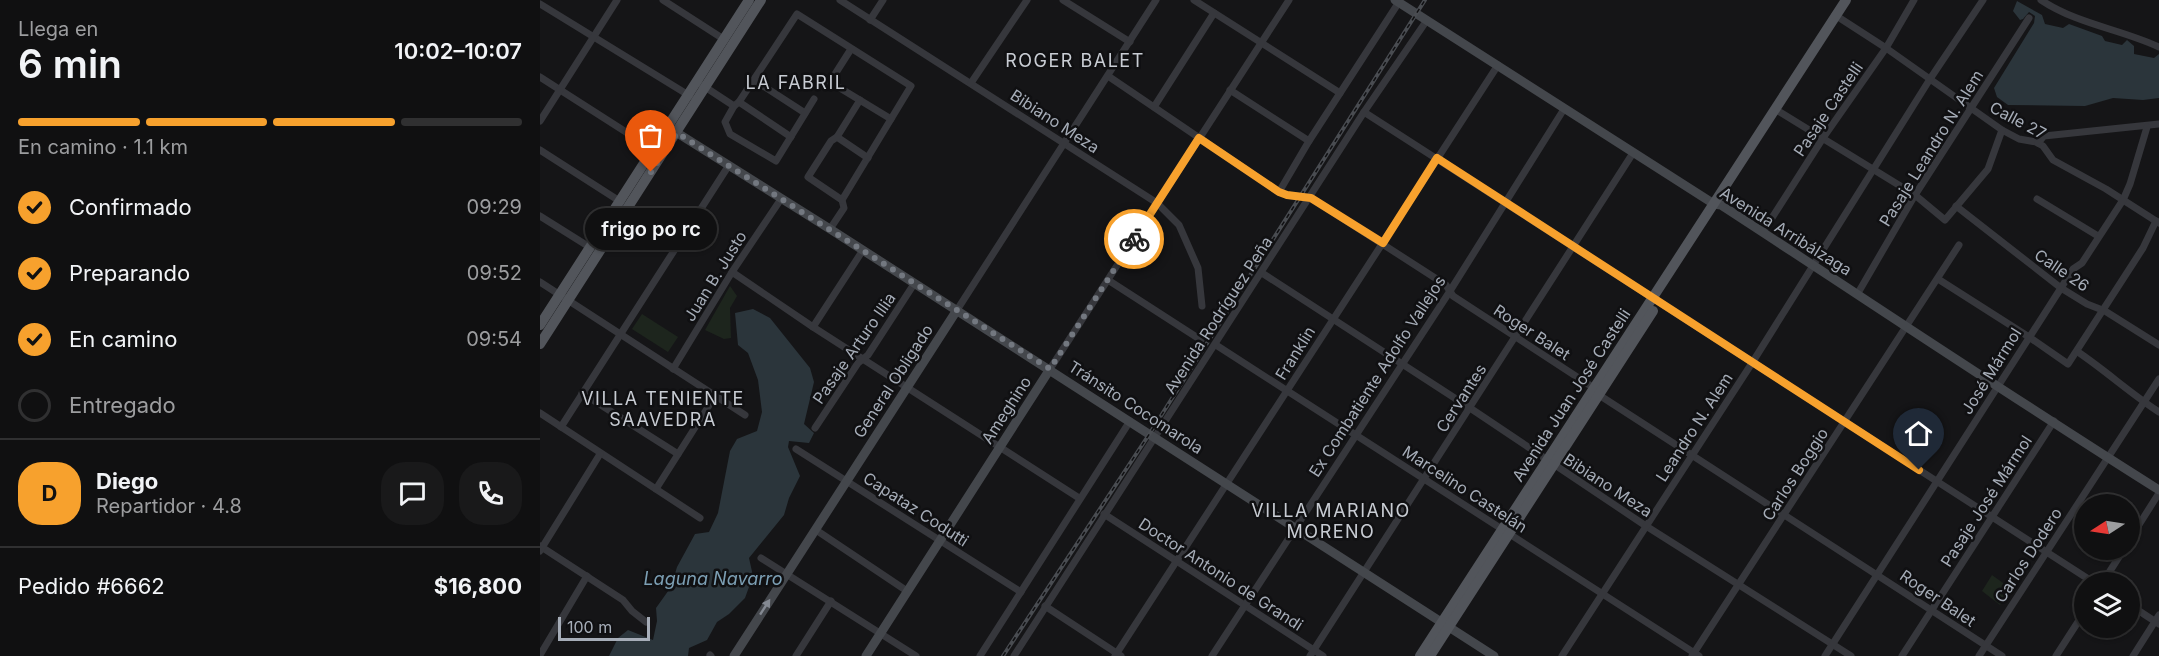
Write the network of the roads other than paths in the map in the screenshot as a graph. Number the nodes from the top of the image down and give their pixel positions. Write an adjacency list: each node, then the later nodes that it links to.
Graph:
1 (617, 0): 24 (street)
2 (663, 0): 25 (street)
3 (749, 0): 25 (main road)
4 (761, 0): 25 (main road)
5 (840, 0): 22 (street, Bibiano Meza)
6 (883, 0): 22 (street)
7 (1027, 0): 36 (street)
8 (1063, 0): 26 (street)
9 (1156, 0): 26 (street, General Obligado)
10 (1194, 0): 19 (street)
11 (1289, 0): 27 (street, Ameghino)
12 (1846, 0): 20 (main road, Avenida Juan José Castelli)
13 (1852, 0): 20 (main road, Avenida Juan José Castelli)
14 (1914, 0): 29 (street, Pasaje Castelli)
15 (1983, 0): 34 (street, Leandro N. Alem)
16 (2041, 0): 28 (street)
17 (1397, 1): 23 (street, Avenida Arribálzaga); 40 (street)
18 (540, 4): 24 (street)
19 (1214, 13): 27 (street); 45 (street)
20 (1838, 17): 29 (street, Calle 27); 48 (main road, Avenida Juan José Castelli)
21 (2029, 18): 46 (street, Pasaje Leandro N. Alem)
22 (870, 20): 36 (street, Bibiano Meza)
23 (1426, 20): 31 (street, Avenida Arribálzaga); 49 (street, Avenida Rodríguez Peña)
24 (594, 37): 38 (street); 41 (street)
25 (728, 42): 37 (main road)
26 (1130, 42): 32 (street, General Obligado)
27 (1261, 43): 39 (street, Ameghino); 40 (street)
28 (2159, 47)
29 (1886, 48): 34 (street, Calle 27); 60 (street, Pasaje Castelli)
30 (850, 49): 35 (street); 43 (street); 51 (street)
31 (1498, 65): 47 (street, Avenida Arribálzaga); 67 (street, Franklin)
32 (1108, 76): 45 (street, Roger Balet); 62 (street, General Obligado)
33 (540, 77): 38 (street)
34 (1930, 79): 46 (street, Calle 27); 70 (street, Leandro N. Alem)
35 (754, 80): 44 (street); 50 (street)
36 (971, 83): 62 (street, Bibiano Meza)
37 (702, 84): 41 (main road); 44 (street)
38 (561, 90): 52 (street); 65 (street)
39 (1230, 90): 59 (street, Ameghino); 61 (street)
40 (1340, 93): 61 (street)
41 (693, 98): 55 (main road)
42 (814, 99): 50 (street)
43 (860, 100): 51 (street); 58 (street)
44 (736, 104): 57 (street); 57 (street)
45 (1154, 107): 59 (street, Roger Balet)
46 (1970, 108): 56 (street, Calle 27); 72 (street, Pasaje Leandro N. Alem)
47 (1564, 109): 66 (street, Avenida Arribálzaga); 78 (street, Ex Combatiente Adolfo Vallejos)
48 (1778, 111): 60 (street); 81 (main road, Avenida Juan José Castelli)
49 (1364, 112): 67 (street); 74 (street, Avenida Rodríguez Peña)
50 (805, 113): 57 (street)
51 (891, 119): 68 (street)
52 (540, 121)
53 (2159, 124): 54 (street)
54 (2147, 127): 63 (street); 77 (street, José Mármol)
55 (673, 130): 65 (main road); 69 (street, Tránsito Cocomarola)
56 (2002, 130): 63 (street, Calle 27); 82 (street)
57 (791, 137)
58 (837, 137): 68 (street); 75 (street)
59 (1199, 138): 71 (street, Roger Balet); 79 (street, Ameghino)
60 (1823, 138): 70 (street); 86 (street, Pasaje Castelli)
61 (1309, 141): 71 (street)
62 (1065, 143): 79 (street, Bibiano Meza); 106 (street, General Obligado)
63 (2038, 143): 77 (street, Calle 27)
64 (540, 150): 80 (street)
65 (658, 153): 80 (main road)
66 (1634, 153): 81 (street, Avenida Arribálzaga); 90 (street, Cervantes)
67 (1437, 158): 78 (street); 88 (street, Franklin)
68 (868, 159): 75 (street)
69 (729, 165): 73 (street, Tránsito Cocomarola); 112 (street)
70 (1875, 169): 72 (street); 93 (street, Leandro N. Alem)
71 (1279, 192): 74 (street, Roger Balet)
72 (1915, 195): 82 (street); 102 (street, Pasaje Leandro N. Alem)
73 (781, 198): 85 (street, Tránsito Cocomarola); 94 (street, Juan B. Justo)
74 (1311, 198): 88 (street, Roger Balet); 95 (street, Avenida Rodríguez Peña)
75 (842, 200): 85 (street)
76 (2037, 200): 87 (street)
77 (2122, 200): 84 (street, Calle 27); 87 (street, José Mármol)
78 (1505, 201): 90 (street); 101 (street, Ex Combatiente Adolfo Vallejos)
79 (1157, 203): 97 (street, Ameghino); 105 (street, Bibiano Meza)
80 (624, 204): 91 (main road)
81 (1717, 204): 86 (street, Avenida Arribálzaga); 104 (main road, Avenida Juan José Castelli)
82 (1956, 206): 100 (street, Calle 26)
83 (540, 216): 91 (street)
84 (2158, 222): 107 (street)
85 (830, 229): 92 (street, Tránsito Cocomarola)
86 (1763, 232): 93 (street, Avenida Arribálzaga)
87 (2098, 236): 100 (street, José Mármol)
88 (1383, 243): 101 (street, Roger Balet); 108 (street, Franklin)
89 (1959, 245): 96 (street, Carlos Boggio)
90 (1574, 246): 104 (street); 114 (street, Cervantes)
91 (595, 250): 103 (main road)
92 (862, 250): 99 (street, Tránsito Cocomarola); 110 (street)
93 (1815, 265): 102 (street, Avenida Arribálzaga); 122 (street, Leandro N. Alem)
94 (732, 272): 110 (street); 123 (street, Juan B. Justo)
95 (1263, 273): 108 (street, Bibiano Meza); 117 (street, Avenida Rodríguez Peña)
96 (1938, 279): 111 (street, Carlos Boggio); 113 (street)
97 (1108, 280): 115 (street); 124 (street, Ameghino)
98 (540, 282): 103 (street)
99 (914, 284): 106 (street, Tránsito Cocomarola); 120 (street, Pasaje Arturo Illia)
100 (2061, 288): 107 (street, Calle 26); 113 (street, José Mármol)
101 (1450, 291): 114 (street, Roger Balet); 121 (street, Ex Combatiente Adolfo Vallejos)
102 (1858, 293): 111 (street, Avenida Arribálzaga)
103 (564, 297): 109 (main road); 112 (street); 116 (main road)
104 (1656, 300): 122 (street); 129 (main road, Avenida Juan José Castelli)
105 (1202, 306)
106 (957, 310): 124 (street, Tránsito Cocomarola); 127 (street, General Obligado)
107 (2104, 311): 118 (street, Calle 26); 119 (street)
108 (1332, 319): 121 (street, Bibiano Meza); 128 (street, Franklin)
109 (540, 325)
110 (813, 327): 120 (street)
111 (1906, 327): 126 (street, Avenida Arribálzaga); 138 (street, Carlos Boggio)
112 (621, 334): 123 (street); 130 (street)
113 (2029, 337): 119 (street); 126 (street, José Mármol)
114 (1516, 338): 129 (street, Roger Balet); 133 (street, Cervantes)
115 (1201, 340)
116 (540, 344)
117 (1216, 345): 128 (street, Marcelino Castelán); 143 (street, Avenida Rodríguez Peña)
118 (2159, 345)
119 (2078, 352): 132 (street)
120 (862, 359): 127 (street); 141 (street, Pasaje Arturo Illia)
121 (1401, 363): 133 (street, Bibiano Meza); 142 (street, Ex Combatiente Adolfo Vallejos)
122 (1752, 363): 138 (street); 148 (street, Leandro N. Alem)
123 (673, 369): 131 (street)
124 (1050, 369): 137 (street, Tránsito Cocomarola); 144 (street, Ameghino)
125 (2159, 378): 132 (street, Carlos Dodero)
126 (1998, 385): 139 (street, Avenida Arribálzaga); 153 (street, José Mármol)
127 (907, 387): 144 (street); 152 (street, General Obligado)
128 (1288, 390): 142 (street, Marcelino Castelán); 154 (street, Franklin)
129 (1596, 392): 148 (street, Roger Balet); 150 (main road, Avenida Juan José Castelli)
130 (582, 393): 140 (street); 147 (street)
131 (715, 396): 136 (street); 147 (street)
132 (2143, 402): 134 (street); 149 (street, Carlos Dodero)
133 (1470, 408): 150 (street, Bibiano Meza); 151 (street, Cervantes)
134 (2159, 412)
135 (540, 414): 140 (street)
136 (746, 415)
137 (1130, 421): 143 (street, Tránsito Cocomarola); 157 (street)
138 (1845, 422): 153 (street); 159 (street, Carlos Boggio)
139 (2054, 422): 149 (street, Avenida Arribálzaga); 160 (street, Pasaje José Mármol)
140 (561, 428): 146 (street)
141 (815, 428)
142 (1355, 434): 151 (street, Marcelino Castelán); 164 (street, Ex Combatiente Adolfo Vallejos)
143 (1155, 436): 154 (street, Tránsito Cocomarola); 158 (street, Avenida Rodríguez Peña)
144 (1000, 447): 157 (street); 167 (street, Ameghino)
145 (796, 449): 152 (street, Capataz Codutti)
146 (600, 454): 155 (street); 168 (street)
147 (678, 454): 155 (street)
148 (1691, 455): 159 (street, Roger Balet); 163 (street, Leandro N. Alem)
149 (2108, 457): 156 (street, Avenida Arribálzaga); 169 (street, Carlos Dodero)
150 (1550, 462): 163 (street, Bibiano Meza); 166 (main road, Avenida Juan José Castelli)
151 (1424, 479): 166 (street, Marcelino Castelán); 172 (street, Cervantes)
152 (847, 480): 165 (street, General Obligado); 167 (street, Capataz Codutti)
153 (1938, 482): 160 (street); 175 (street, José Mármol)
154 (1226, 483): 164 (street, Tránsito Cocomarola); 171 (street, Franklin)
155 (656, 489): 161 (street)
156 (2159, 491): 162 (street)
157 (1079, 498): 179 (street)
158 (1104, 514): 171 (street, Doctor Antonio de Grandi); 182 (street, Avenida Rodríguez Peña)
159 (1784, 515): 175 (street, Roger Balet); 177 (street, Carlos Boggio)
160 (1993, 517): 169 (street); 184 (street, Pasaje José Mármol)
161 (700, 518)
162 (2140, 522)
163 (1646, 526): 177 (street, Bibiano Meza); 180 (street, Leandro N. Alem)
164 (1294, 527): 172 (street, Tránsito Cocomarola); 183 (street, Ex Combatiente Adolfo Vallejos)
165 (816, 530): 174 (street, General Obligado); 178 (street)
166 (1505, 532): 180 (street, Marcelino Castelán); 188 (main road, Avenida Juan José Castelli)
167 (940, 540): 178 (street, Ameghino); 179 (street, Capataz Codutti)
168 (541, 548): 176 (street)
169 (2045, 552): 173 (street); 192 (street, Carlos Dodero)
170 (761, 558): 174 (street)
171 (1177, 561): 183 (street, Doctor Antonio de Grandi); 195 (street, Franklin)
172 (1363, 572): 188 (street, Tránsito Cocomarola); 193 (street, Cervantes)
173 (2077, 572)
174 (787, 573): 181 (street); 197 (street, General Obligado, one-way to 174)
175 (1878, 574): 184 (street, Roger Balet); 191 (street, José Mármol)
176 (587, 576): 187 (street); 194 (street)
177 (1740, 584): 191 (street, Bibiano Meza); 196 (street, Carlos Boggio)
178 (907, 591): 190 (street, Ameghino)
179 (1021, 592): 201 (street)
180 (1601, 594): 196 (street, Marcelino Castelán); 208 (street, Leandro N. Alem)
181 (831, 601): 190 (street); 198 (street)
182 (1045, 606): 195 (street); 202 (street, Avenida Rodríguez Peña)
183 (1245, 606): 193 (street, Doctor Antonio de Grandi); 203 (street, Ex Combatiente Adolfo Vallejos)
184 (1932, 610): 192 (street, Roger Balet); 211 (street, Pasaje José Mármol)
185 (2140, 610): 186 (street)
186 (2158, 620): 215 (street)
187 (646, 622)
188 (1446, 624): 205 (main road, Avenida Juan José Castelli); 206 (main road, Avenida Juan José Castelli); 207 (street, Tránsito Cocomarola)
189 (2074, 628): 214 (street)
190 (881, 633): 199 (street, Ameghino); 200 (street)
191 (1832, 644): 209 (street, José Mármol); 210 (street, Bibiano Meza)
192 (1985, 646): 212 (street, Carlos Dodero); 213 (street, Roger Balet)
193 (1312, 653): 204 (street, Doctor Antonio de Grandi)
194 (540, 655)
195 (1118, 655)
196 (1695, 655)
197 (734, 656)
198 (796, 656)
199 (866, 656)
200 (916, 656)
201 (980, 656)
202 (1014, 656)
203 (1212, 656)
204 (1323, 656)
205 (1420, 656)
206 (1430, 656)
207 (1494, 656)
208 (1562, 656)
209 (1825, 656)
210 (1851, 656)
211 (1902, 656)
212 (1979, 656)
213 (2001, 656)
214 (2056, 656)
215 (2133, 656)

